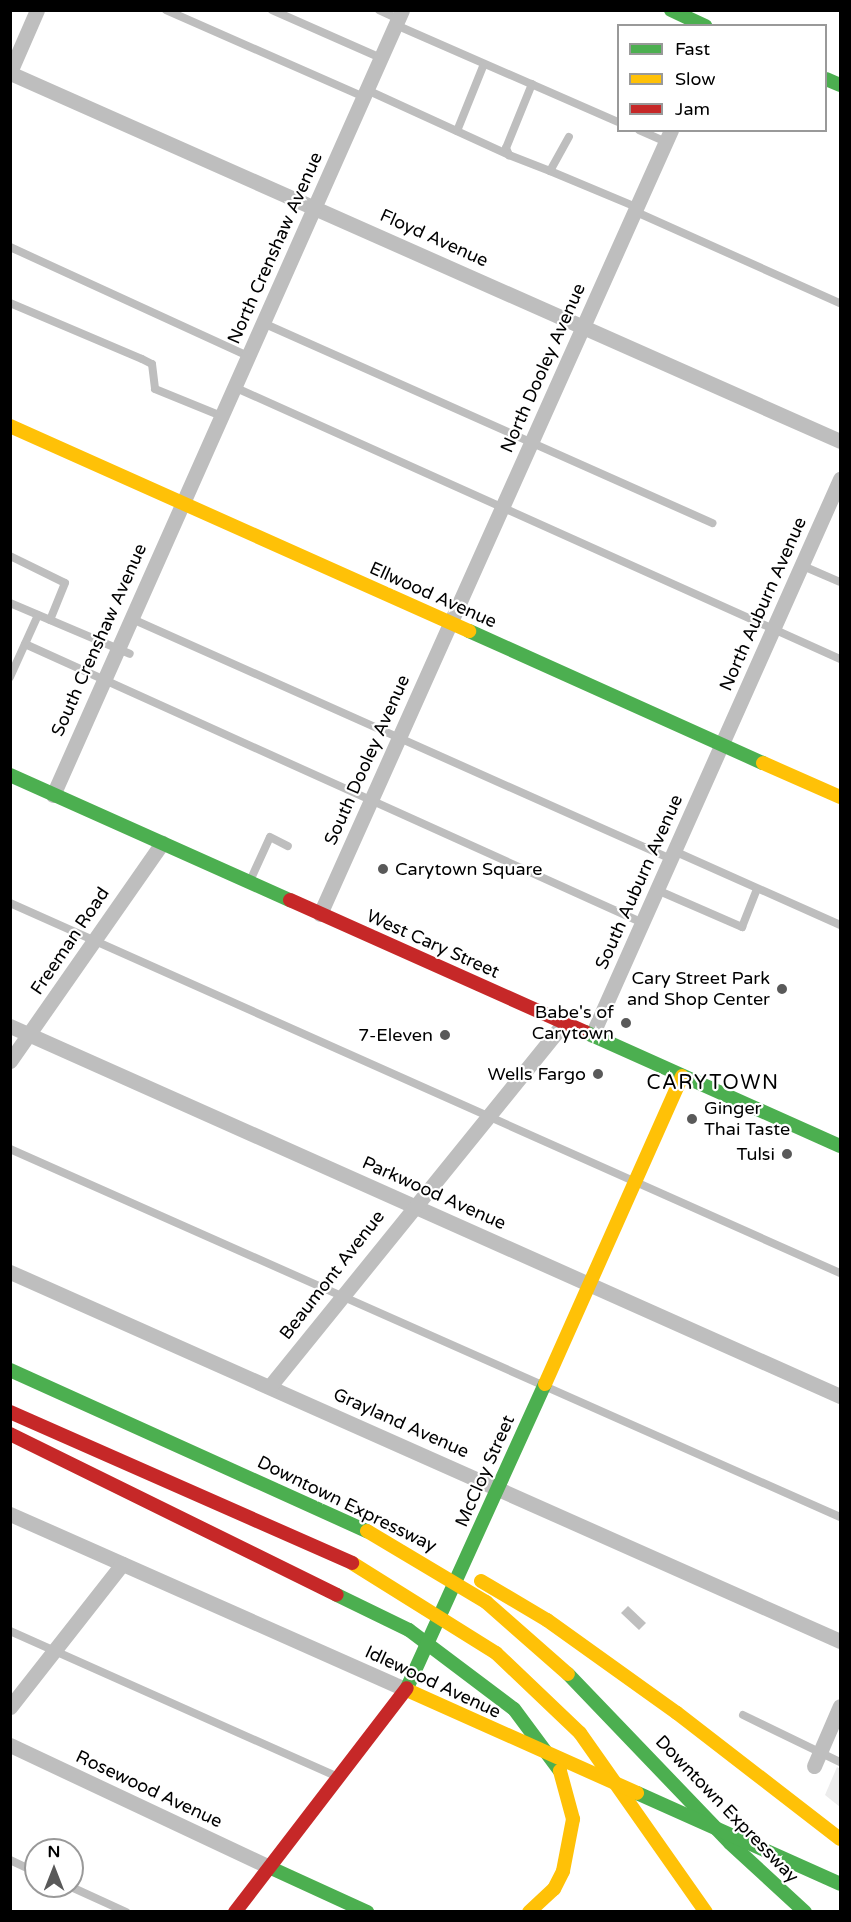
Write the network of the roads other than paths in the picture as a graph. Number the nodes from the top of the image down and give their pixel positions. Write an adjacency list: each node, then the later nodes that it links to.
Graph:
1 (37, 10): 10 (street)
2 (166, 10): 12 (lane)
3 (379, 10): 6 (lane)
4 (671, 10): 7 (main road)
5 (274, 11): 8 (lane)
6 (399, 18): 8 (street, North Crenshaw Avenue); 9 (lane)
7 (701, 24)
8 (381, 58): 12 (street, North Crenshaw Avenue)
9 (484, 64): 11 (lane); 14 (lane)
10 (10, 73): 20 (street, Floyd Avenue)
11 (532, 84): 13 (lane); 18 (lane)
12 (365, 93): 14 (lane); 20 (street, North Crenshaw Avenue)
13 (617, 122)
14 (457, 131): 18 (lane)
15 (649, 132): 16 (lane)
16 (668, 136): 21 (street, North Dooley Avenue)
17 (569, 137): 19 (lane)
18 (509, 155): 19 (lane)
19 (549, 171): 21 (lane)
20 (315, 207): 25 (street, North Crenshaw Avenue); 26 (street, Floyd Avenue)
21 (635, 209): 24 (lane); 26 (street, North Dooley Avenue)
22 (10, 247): 27 (lane)
23 (10, 303): 29 (lane)
24 (840, 303)
25 (263, 323): 27 (street, North Crenshaw Avenue); 32 (lane)
26 (583, 325): 31 (street, Floyd Avenue); 32 (street, North Dooley Avenue)
27 (248, 356): 28 (street, North Crenshaw Avenue)
28 (234, 387): 29 (street, North Crenshaw Avenue); 35 (lane)
29 (221, 416): 34 (street, North Crenshaw Avenue)
30 (10, 426): 34 (main road, Ellwood Avenue)
31 (840, 441)
32 (531, 442): 35 (street, North Dooley Avenue); 36 (lane)
33 (840, 479): 38 (street, North Auburn Avenue)
34 (182, 502): 42 (street, South Crenshaw Avenue); 44 (main road, Ellwood Avenue)
35 (503, 505): 44 (street, North Dooley Avenue); 45 (lane)
36 (713, 523)
37 (10, 556): 43 (lane)
38 (803, 566): 39 (lane); 45 (street, North Auburn Avenue)
39 (840, 582)
40 (10, 603): 41 (lane)
41 (38, 615): 43 (lane); 46 (lane)
42 (130, 618): 47 (street, South Crenshaw Avenue); 51 (lane)
43 (50, 620): 47 (lane)
44 (451, 622): 51 (street, South Dooley Avenue); 52 (main road, Ellwood Avenue)
45 (774, 628): 48 (lane); 52 (street, North Auburn Avenue)
46 (25, 644): 49 (lane); 50 (lane)
47 (123, 652): 50 (street, South Crenshaw Avenue)
48 (840, 659)
49 (10, 677)
50 (103, 680): 54 (street, South Crenshaw Avenue); 56 (lane)
51 (398, 738): 56 (street, South Dooley Avenue); 59 (lane)
52 (721, 744): 55 (main road, Ellwood Avenue); 59 (street, South Auburn Avenue)
53 (10, 776): 54 (main road, West Cary Street)
54 (53, 795): 57 (main road, West Cary Street)
55 (840, 797)
56 (370, 801): 64 (street, South Dooley Avenue); 65 (lane)
57 (162, 843): 60 (main road, West Cary Street); 67 (street, Freeman Road)
58 (288, 846): 60 (lane)
59 (672, 855): 61 (lane); 62 (street, South Auburn Avenue)
60 (250, 882): 64 (main road, West Cary Street)
61 (758, 889): 62 (lane); 66 (lane)
62 (657, 890): 65 (street, South Auburn Avenue)
63 (10, 903): 67 (lane)
64 (320, 914): 68 (main road, West Cary Street)
65 (643, 923): 71 (street, South Auburn Avenue)
66 (840, 925)
67 (94, 940): 70 (street, Freeman Road); 74 (lane)
68 (564, 1023): 71 (main road, West Cary Street); 74 (street, Beaumont Avenue)
69 (10, 1026): 70 (street, Parkwood Avenue)
70 (30, 1034): 72 (street, Freeman Road); 78 (street, Parkwood Avenue)
71 (592, 1035): 73 (main road, West Cary Street)
72 (10, 1061)
73 (682, 1076): 75 (main road, West Cary Street); 77 (main road, McCloy Street)
74 (490, 1116): 77 (lane); 78 (street, Beaumont Avenue)
75 (840, 1146)
76 (10, 1149): 82 (lane)
77 (636, 1182): 80 (lane); 81 (main road, McCloy Street)
78 (414, 1205): 81 (street, Parkwood Avenue); 82 (street, Beaumont Avenue)
79 (10, 1272): 85 (street, Grayland Avenue)
80 (840, 1274)
81 (589, 1284): 84 (main road, McCloy Street); 86 (street, Parkwood Avenue)
82 (342, 1295): 84 (lane); 85 (street, Beaumont Avenue)
83 (10, 1370): 90 (main road, Downtown Expressway)
84 (543, 1385): 89 (main road, McCloy Street); 92 (lane)
85 (270, 1386): 89 (street, Grayland Avenue)
86 (840, 1396)
87 (10, 1412): 115 (main road)
88 (10, 1434): 114 (main road)
89 (497, 1488): 95 (street, Grayland Avenue); 97 (main road, McCloy Street)
90 (320, 1506): 105 (main road); 116 (main road, Downtown Expressway)
91 (10, 1514): 93 (street, Idlewood Avenue)
92 (840, 1517)
93 (122, 1564): 96 (street); 97 (street, Idlewood Avenue)
94 (10, 1631): 96 (lane)
95 (840, 1641)
96 (55, 1651): 99 (street); 104 (lane)
97 (407, 1690): 104 (main road, McCloy Street); 109 (main road, Idlewood Avenue)
98 (840, 1706): 102 (street)
99 (10, 1707)
100 (743, 1715): 102 (lane)
101 (10, 1745): 108 (street, Rosewood Avenue)
102 (817, 1760): 103 (lane)
103 (840, 1762)
104 (340, 1778): 108 (main road, McCloy Street)
105 (840, 1839)
106 (10, 1860): 107 (lane)
107 (24, 1866)
108 (271, 1868): 112 (main road, McCloy Street); 113 (main road)
109 (840, 1884)
110 (84, 1893): 111 (lane)
111 (126, 1911)
112 (235, 1911)
113 (367, 1911)
114 (529, 1911)
115 (706, 1911)
116 (805, 1911)

